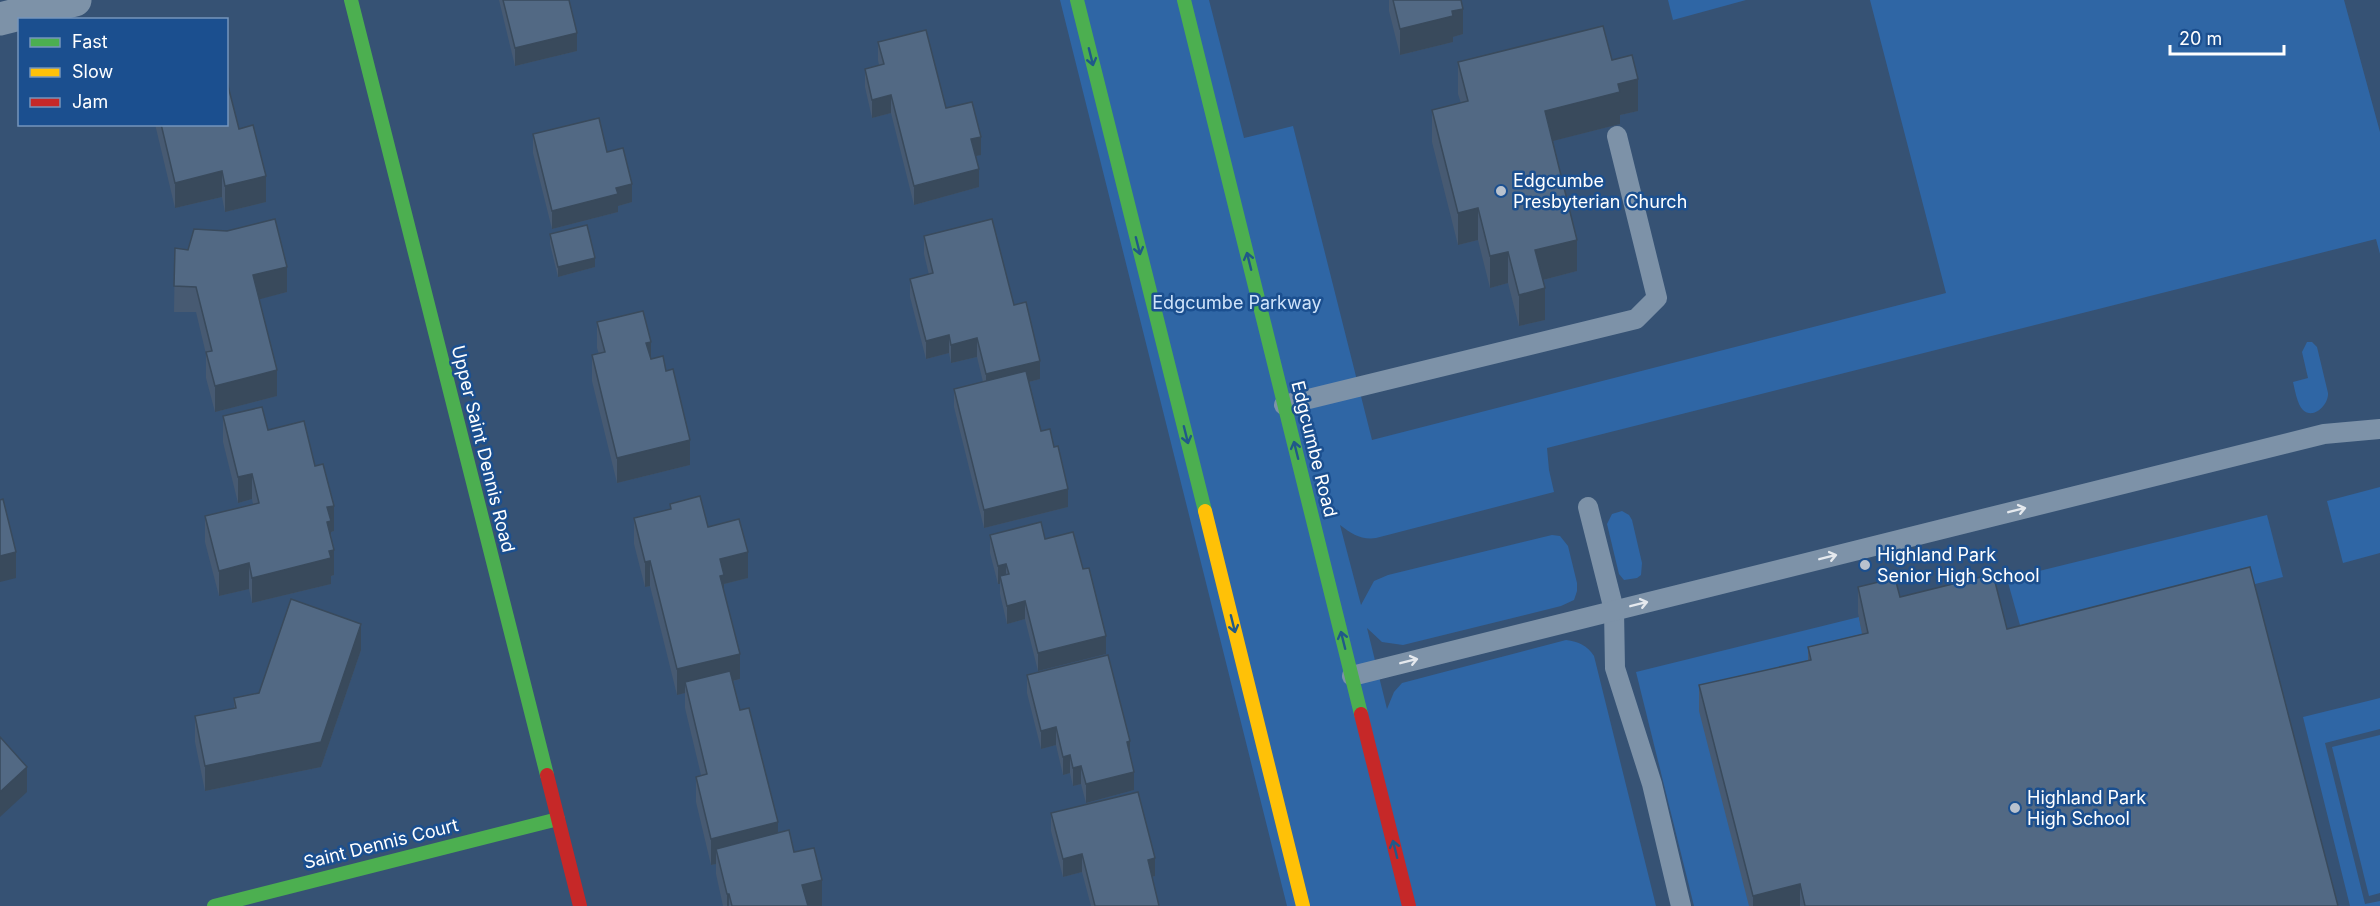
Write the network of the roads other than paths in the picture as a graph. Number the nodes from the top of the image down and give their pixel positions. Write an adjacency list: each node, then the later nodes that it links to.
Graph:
1 (75, 0): 5 (street)
2 (351, 0): 12 (street, Upper Saint Dennis Road)
3 (1077, 0): 15 (street, one-way to 15)
4 (1184, 0): 7 (street, Edgcumbe Road, one-way to 4)
5 (0, 19)
6 (1617, 136): 7 (lane)
7 (1284, 405): 11 (street, Edgcumbe Road, one-way to 7)
8 (2373, 430): 10 (lane, one-way to 8)
9 (1588, 507): 10 (lane)
10 (1614, 610): 11 (lane, one-way to 10); 17 (lane)
11 (1352, 676): 16 (street, Edgcumbe Road, one-way to 11)
12 (558, 819): 13 (street, Saint Dennis Court); 14 (street, Upper Saint Dennis Road)
13 (214, 906)
14 (580, 906)
15 (1303, 906)
16 (1409, 906)
17 (1680, 906)

